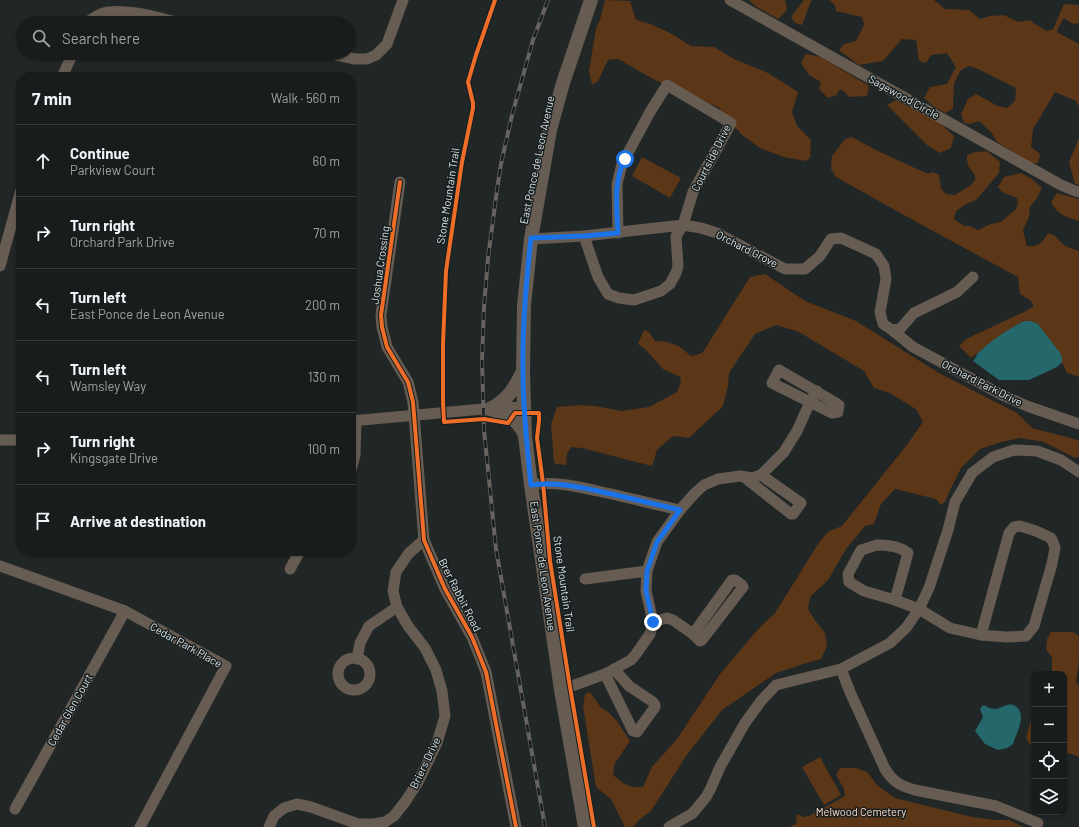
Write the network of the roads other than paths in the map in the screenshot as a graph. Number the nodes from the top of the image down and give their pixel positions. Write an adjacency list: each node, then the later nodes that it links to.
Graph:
1 (404, 0): 6 (street)
2 (591, 0): 15 (main road, East Ponce de Leon Avenue)
3 (730, 0): 10 (street, Sagewood Circle)
4 (95, 16): 5 (street)
5 (146, 16)
6 (356, 59)
7 (70, 60): 8 (street)
8 (64, 72)
9 (400, 182): 24 (street, Joshua Crossing)
10 (1079, 192)
11 (16, 208): 16 (street)
12 (683, 225): 13 (street); 13 (street, Courtside Drive); 14 (street); 18 (street, Orchard Grove)
13 (618, 233): 14 (street)
14 (584, 236): 15 (street)
15 (531, 238): 19 (main road, East Ponce de Leon Avenue)
16 (0, 266)
17 (973, 277): 18 (street)
18 (892, 330): 26 (street, Orchard Park Drive)
19 (523, 372): 22 (main road, East Ponce de Leon Avenue); 23 (main road)
20 (817, 391): 21 (street); 21 (street); 21 (street)
21 (810, 402): 31 (street)
22 (524, 407): 23 (street); 27 (main road, East Ponce de Leon Avenue)
23 (490, 409): 24 (street); 27 (main road)
24 (414, 415): 25 (street); 35 (street, Brer Rabbit Road)
25 (356, 421)
26 (1079, 424)
27 (525, 436): 33 (main road, East Ponce de Leon Avenue)
28 (0, 440): 29 (street)
29 (16, 440)
30 (1079, 472): 43 (street)
31 (761, 475): 32 (street); 32 (street)
32 (744, 477): 34 (street)
33 (531, 485): 34 (street); 51 (main road, East Ponce de Leon Avenue)
34 (680, 510): 39 (street)
35 (424, 540): 42 (street, Briers Drive); 57 (street, Brer Rabbit Road)
36 (297, 556): 38 (street)
37 (0, 566): 44 (street, Cedar Park Place)
38 (290, 569)
39 (647, 571): 40 (street); 45 (street)
40 (585, 579)
41 (895, 600): 41 (street); 43 (street)
42 (396, 607): 48 (street); 54 (street, Briers Drive)
43 (919, 609): 47 (street); 49 (street)
44 (125, 611): 52 (street, Cedar Glen Court); 55 (street, Cedar Park Place)
45 (653, 622): 46 (street); 50 (street)
46 (693, 634): 46 (street)
47 (981, 635): 47 (street)
48 (357, 659)
49 (842, 669): 53 (street); 59 (street)
50 (610, 672): 50 (street); 51 (street)
51 (561, 690): 58 (main road, East Ponce de Leon Avenue)
52 (15, 809)
53 (1038, 823)
54 (358, 825): 56 (street, Briers Drive)
55 (140, 827)
56 (269, 827)
57 (516, 827)
58 (585, 827)
59 (669, 827)

